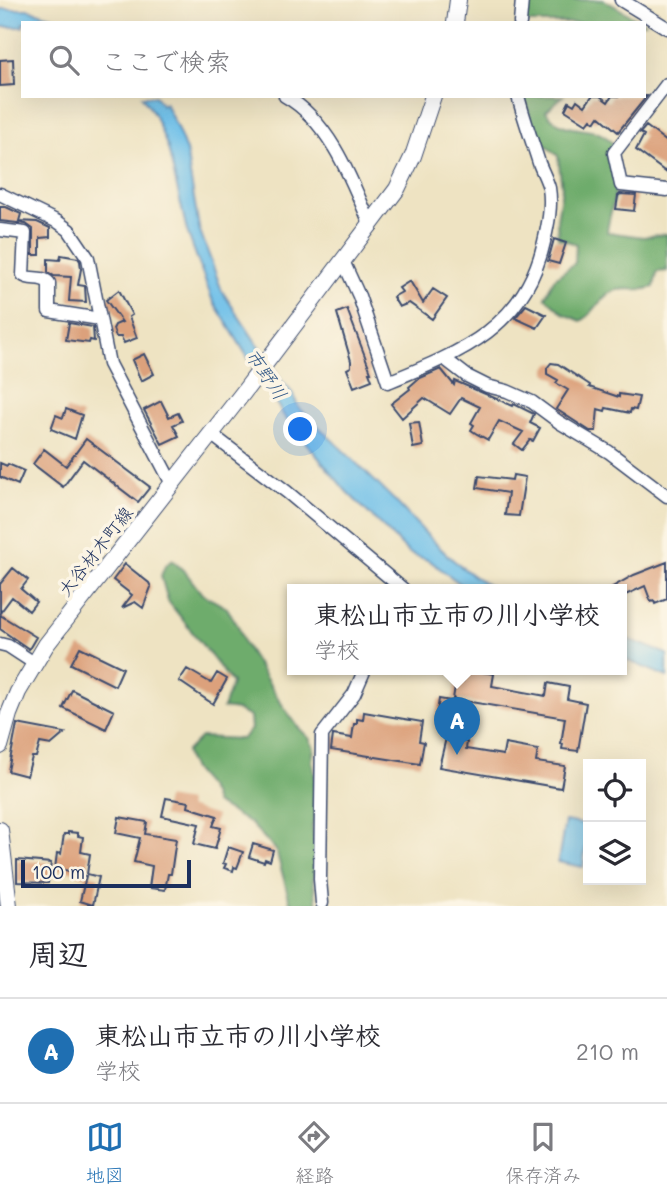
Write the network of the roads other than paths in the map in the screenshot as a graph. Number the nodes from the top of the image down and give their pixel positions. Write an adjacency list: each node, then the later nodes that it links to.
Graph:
1 (458, 0): 4 (main road)
2 (522, 0): 5 (street)
3 (621, 0): 6 (street)
4 (455, 21)
5 (520, 21)
6 (667, 29)
7 (667, 84): 11 (street)
8 (287, 98): 13 (street)
9 (432, 98): 13 (main road)
10 (519, 98): 17 (street)
11 (667, 190)
12 (0, 194): 16 (street)
13 (371, 226): 15 (main road)
14 (0, 230): 16 (street)
15 (343, 261): 17 (street); 18 (main road, 大谷材木町線)
16 (100, 319): 19 (street)
17 (445, 359): 20 (street)
18 (211, 434): 19 (main road, 大谷材木町線); 21 (street)
19 (172, 484): 23 (main road, 大谷材木町線)
20 (667, 496)
21 (397, 584)
22 (0, 644): 23 (street)
23 (34, 663): 25 (main road, 大谷材木町線)
24 (362, 675): 28 (street)
25 (4, 712): 26 (main road, 大谷材木町線)
26 (0, 746)
27 (0, 830): 29 (main road)
28 (322, 903)
29 (9, 906)

